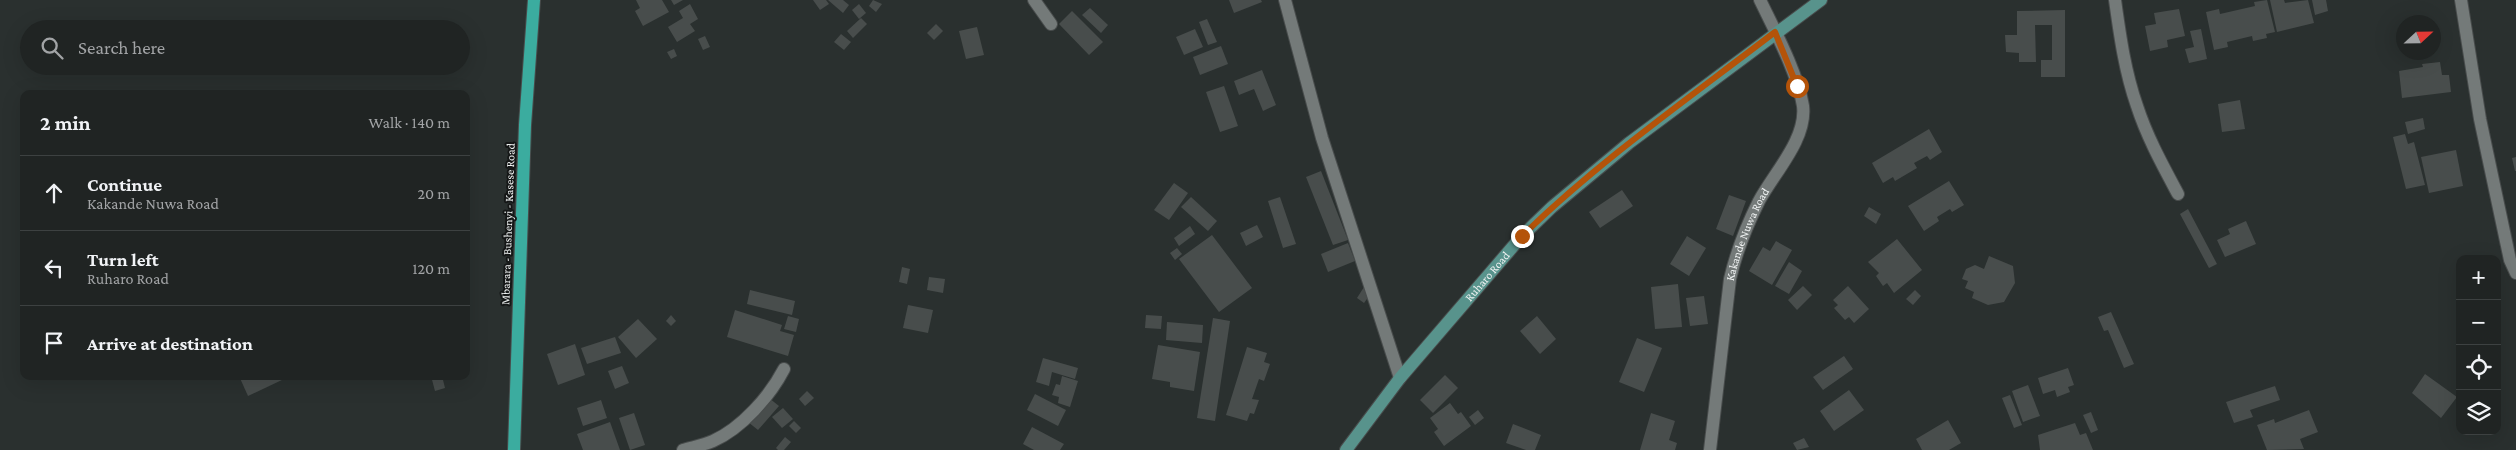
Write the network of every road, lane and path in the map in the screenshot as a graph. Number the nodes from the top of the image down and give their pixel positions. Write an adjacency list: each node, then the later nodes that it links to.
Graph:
1 (534, 0): 14 (main road, Mbarara - Bushenyi - Kasese Road)
2 (1034, 0): 8 (street)
3 (1285, 0): 13 (street)
4 (1760, 0): 9 (street, Kakande Nuwa Road)
5 (1820, 0): 9 (street, Ruharo Road)
6 (2115, 0): 10 (street)
7 (2461, 0): 11 (street)
8 (1051, 24)
9 (1775, 32): 13 (street, Ruharo Road); 17 (street, Kakande Nuwa Road)
10 (2178, 194)
11 (2516, 273)
12 (784, 369): 15 (street)
13 (1400, 378): 16 (street, Ruharo Road)
14 (514, 450)
15 (683, 450)
16 (1346, 450)
17 (1710, 450)

